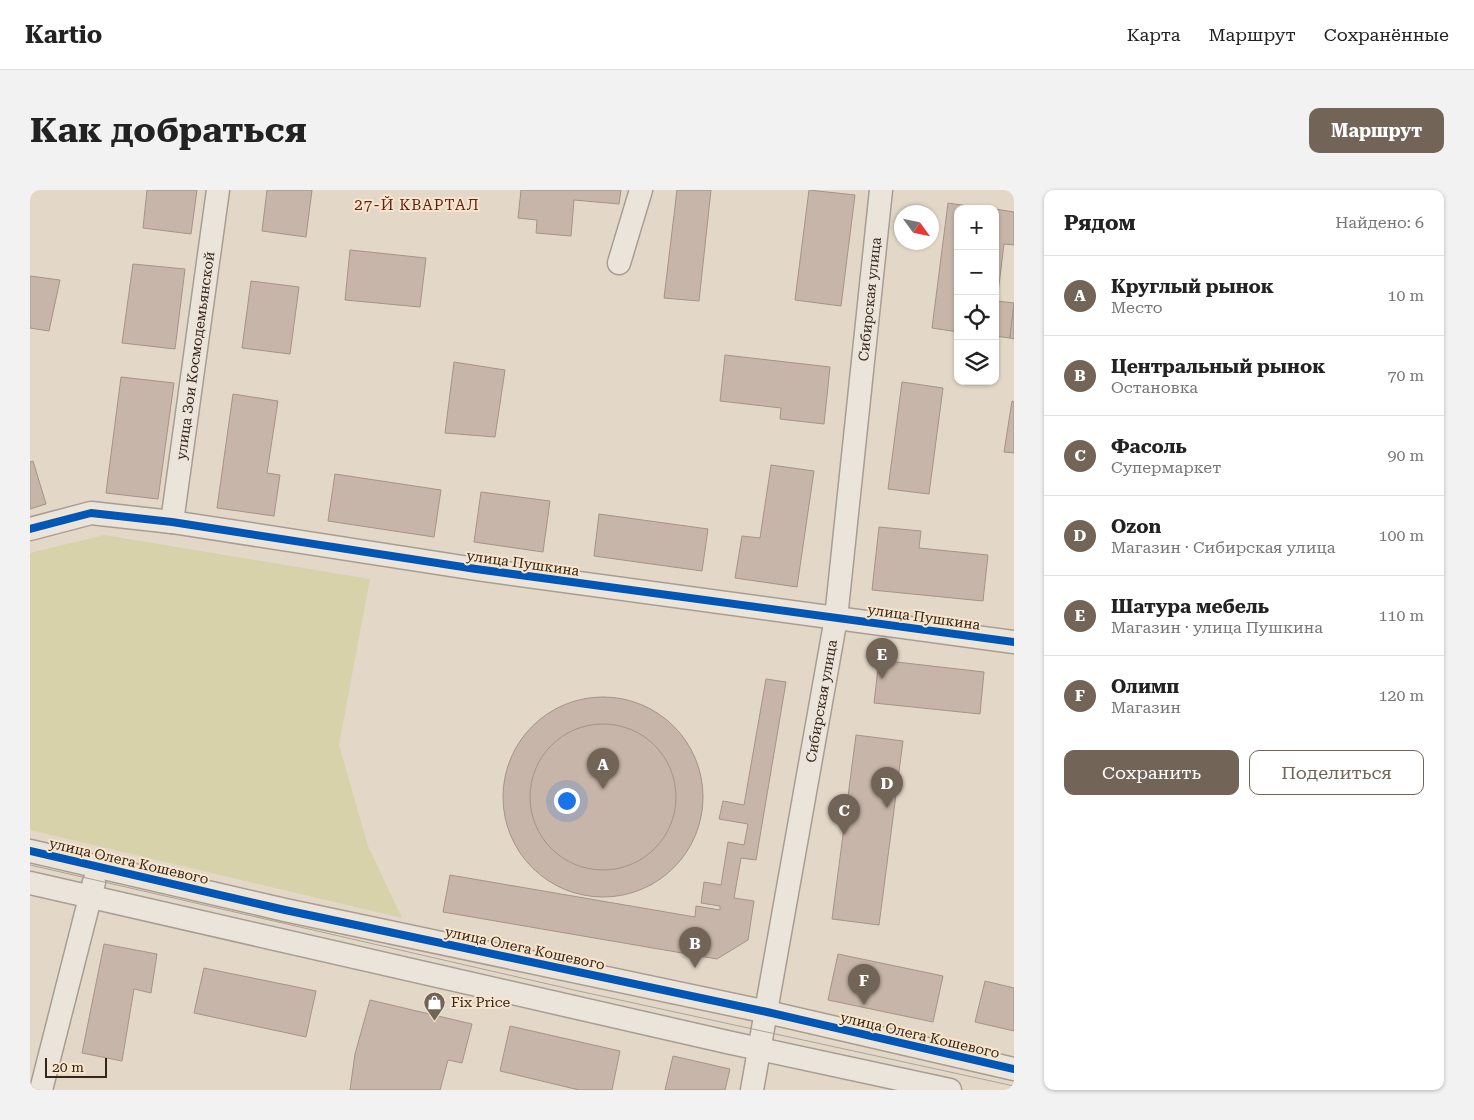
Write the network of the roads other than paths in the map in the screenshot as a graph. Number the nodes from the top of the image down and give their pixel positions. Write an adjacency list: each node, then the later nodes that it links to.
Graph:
1 (218, 190): 5 (street, улица Зои Космодемьянской)
2 (641, 190): 4 (street)
3 (881, 190): 7 (street, Сибирская улица)
4 (619, 263)
5 (172, 522): 6 (street, улица Пушкина); 7 (street, улица Пушкина)
6 (30, 529)
7 (836, 618): 8 (street, улица Пушкина); 13 (street, Сибирская улица)
8 (1014, 642)
9 (30, 851): 10 (street, улица Олега Кошевого)
10 (98, 867): 12 (street); 13 (street, улица Олега Кошевого)
11 (30, 883): 12 (street)
12 (90, 896): 14 (street); 16 (street)
13 (767, 1012): 14 (street, Сибирская улица); 15 (street, улица Олега Кошевого)
14 (760, 1049): 17 (street, Сибирская улица); 18 (street)
15 (1014, 1070)
16 (41, 1090)
17 (752, 1090)
18 (950, 1090)

